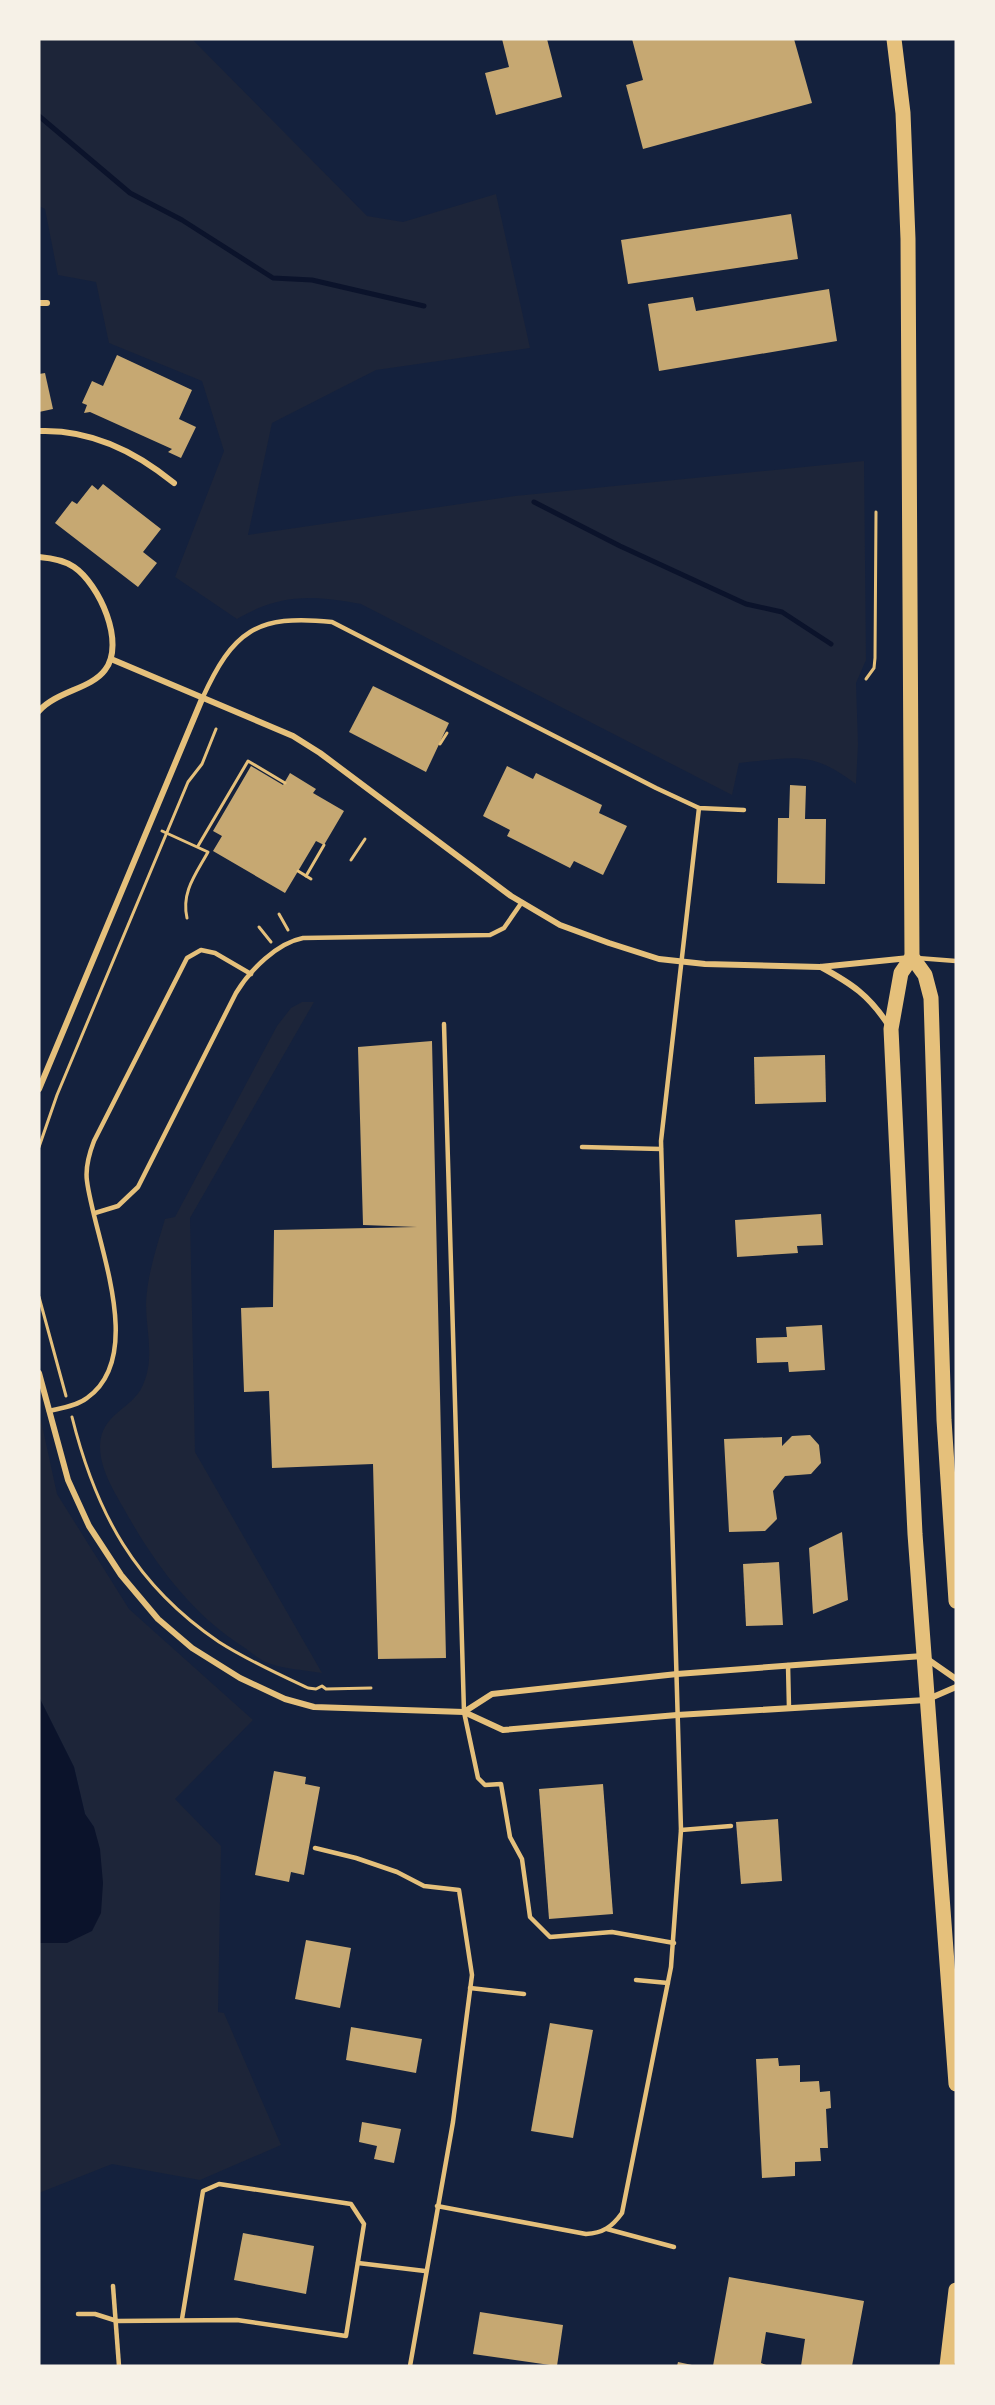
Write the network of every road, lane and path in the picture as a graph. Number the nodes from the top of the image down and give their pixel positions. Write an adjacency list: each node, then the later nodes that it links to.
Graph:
1 (894, 39): 32 (highway)
2 (39, 303): 3 (street)
3 (47, 303)
4 (39, 430): 5 (street)
5 (174, 483)
6 (876, 512): 9 (path)
7 (39, 558): 8 (street)
8 (111, 659): 10 (street); 11 (street)
9 (866, 679)
10 (202, 699): 16 (lane); 26 (street); 39 (street)
11 (39, 711)
12 (216, 729): 18 (path)
13 (447, 734): 14 (path)
14 (440, 744)
15 (285, 783): 21 (path)
16 (699, 808): 17 (lane); 34 (lane)
17 (744, 810)
18 (164, 832): 21 (path); 41 (path)
19 (364, 839): 22 (path)
20 (324, 845): 24 (path)
21 (198, 846): 28 (path)
22 (351, 860)
23 (298, 871): 24 (path)
24 (306, 876): 25 (path)
25 (311, 879)
26 (522, 902): 30 (lane); 34 (street)
27 (279, 914): 30 (path)
28 (188, 918)
29 (259, 927): 31 (path)
30 (294, 940): 31 (lane)
31 (277, 950): 36 (lane)
32 (912, 957): 33 (lane); 35 (street); 38 (highway); 49 (highway)
33 (956, 961)
34 (681, 963): 35 (street); 42 (lane)
35 (820, 967): 38 (street)
36 (251, 974): 43 (lane); 43 (lane)
37 (444, 1024): 58 (lane)
38 (891, 1029): 50 (highway)
39 (39, 1089)
40 (582, 1147): 42 (lane)
41 (39, 1148)
42 (661, 1149): 52 (lane)
43 (95, 1212): 47 (lane)
44 (39, 1297): 46 (path)
45 (39, 1374): 47 (street)
46 (66, 1394)
47 (49, 1411): 58 (street)
48 (72, 1418): 55 (path)
49 (956, 1601)
50 (923, 1656): 51 (street); 53 (street); 56 (highway)
51 (788, 1665): 52 (street); 57 (lane)
52 (677, 1674): 58 (street); 59 (lane)
53 (956, 1679)
54 (956, 1687): 56 (street)
55 (371, 1688)
56 (926, 1700): 57 (street); 68 (highway)
57 (789, 1708): 59 (street)
58 (464, 1712): 59 (street); 63 (lane)
59 (677, 1715): 61 (lane)
60 (731, 1826): 61 (lane)
61 (681, 1830): 63 (lane)
62 (315, 1848): 66 (lane)
63 (674, 1943): 65 (lane)
64 (636, 1980): 65 (lane)
65 (668, 1983): 70 (lane)
66 (470, 1988): 67 (lane); 69 (lane)
67 (524, 1994)
68 (956, 2084)
69 (437, 2206): 70 (lane); 73 (lane)
70 (607, 2229): 71 (lane)
71 (674, 2247)
72 (358, 2263): 73 (lane); 77 (lane); 77 (lane)
73 (425, 2271): 80 (lane)
74 (113, 2286): 78 (lane)
75 (956, 2290): 81 (highway)
76 (78, 2314): 78 (lane)
77 (182, 2319): 78 (lane)
78 (117, 2321): 79 (lane)
79 (119, 2366)
80 (410, 2366)
81 (946, 2366)

